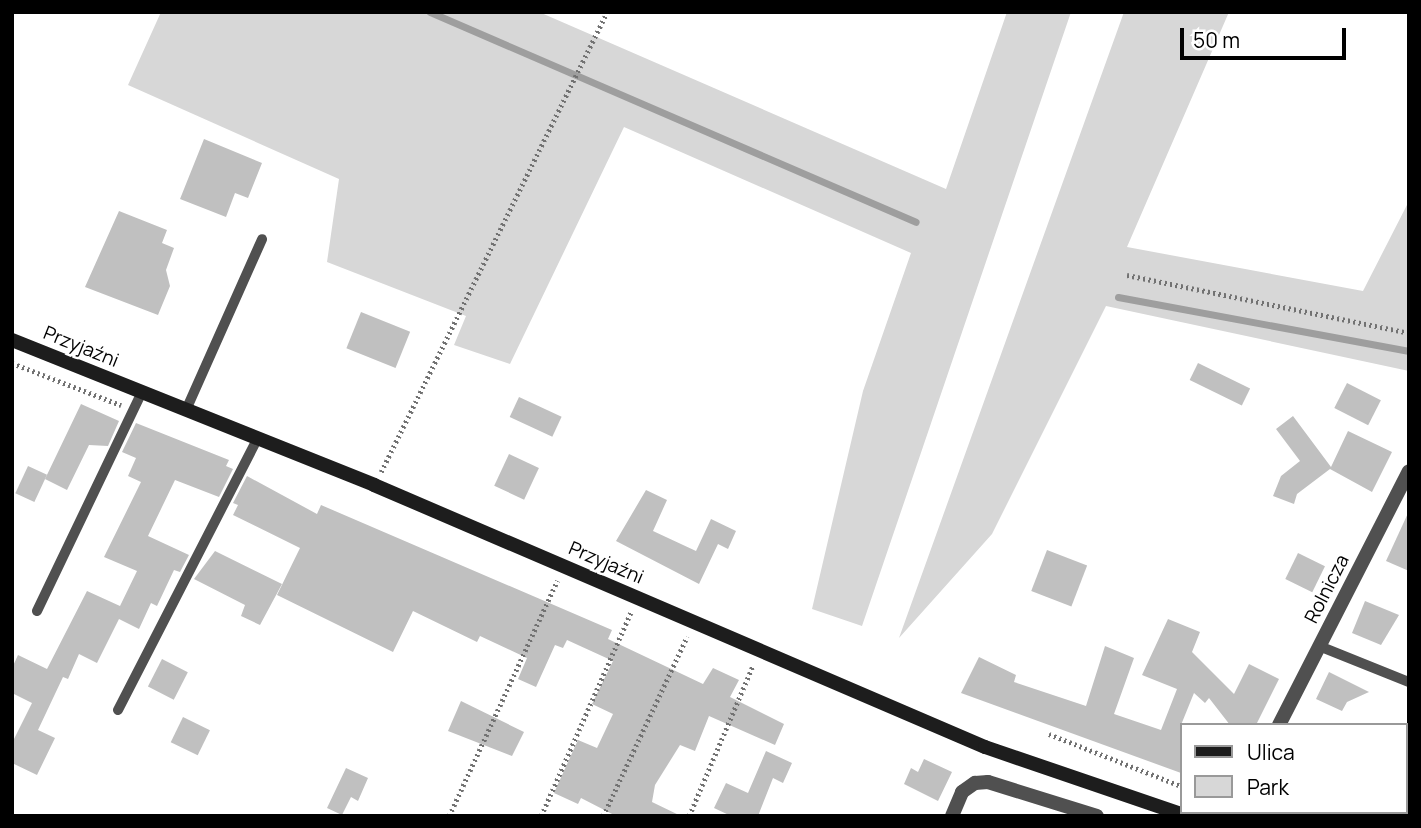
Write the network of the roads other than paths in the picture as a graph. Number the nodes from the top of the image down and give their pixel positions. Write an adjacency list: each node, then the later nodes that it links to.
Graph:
1 (262, 239): 4 (lane)
2 (12, 340): 3 (street, Przyjaźni)
3 (142, 392): 4 (street, Przyjaźni); 7 (lane)
4 (186, 410): 5 (street, Przyjaźni)
5 (258, 438): 10 (lane); 12 (street, Przyjaźni)
6 (1409, 471): 8 (street, Rolnicza)
7 (37, 611)
8 (1319, 646): 9 (lane); 11 (street, Rolnicza)
9 (1409, 682)
10 (118, 710)
11 (1280, 723)
12 (1155, 812): 15 (street, Przyjaźni)
13 (952, 816): 14 (street)
14 (1097, 816)
15 (1186, 816)

